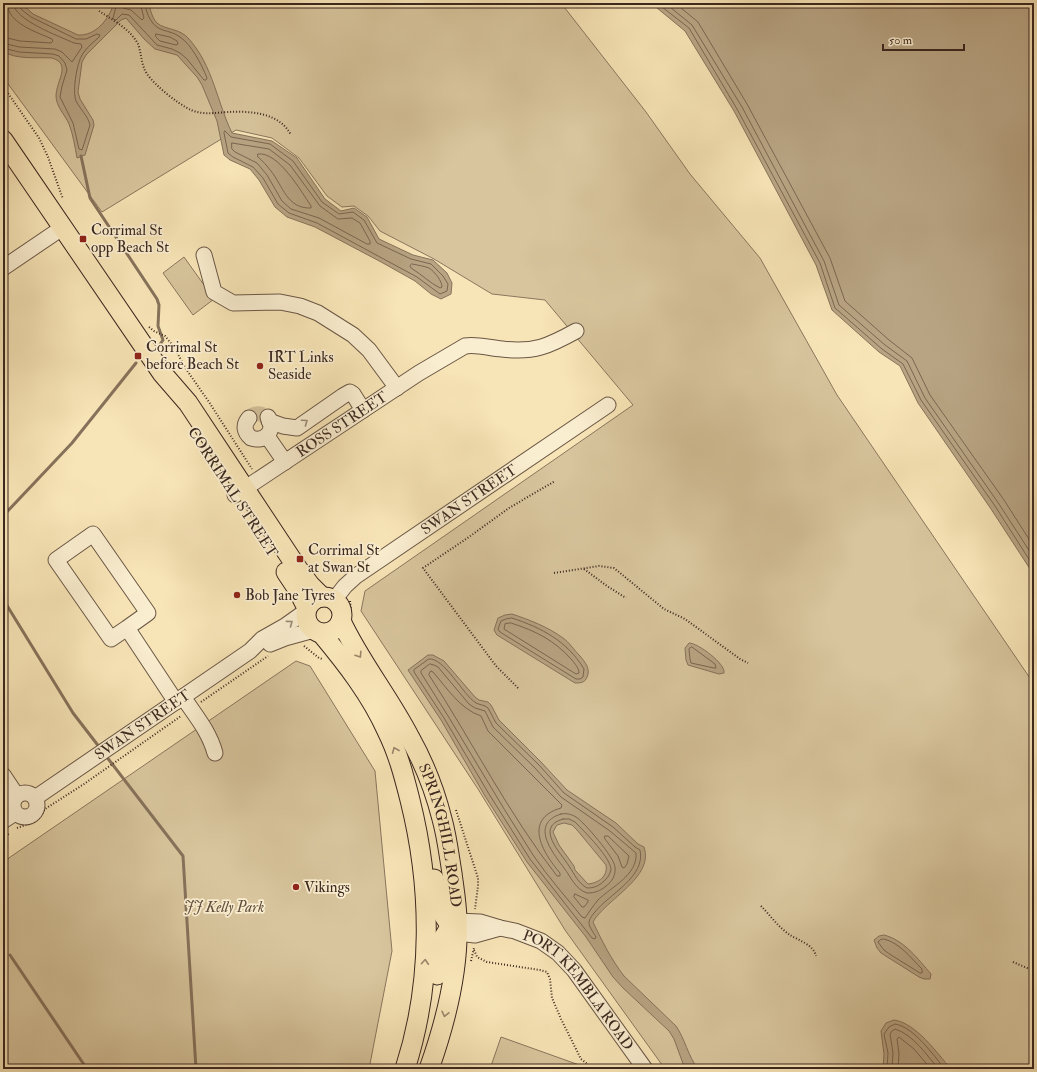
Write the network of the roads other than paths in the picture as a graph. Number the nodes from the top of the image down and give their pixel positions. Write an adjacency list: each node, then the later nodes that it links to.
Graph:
1 (3, 140): 2 (main road, CORRIMAL STREET)
2 (62, 228): 4 (street); 12 (main road, CORRIMAL STREET)
3 (204, 254): 6 (street)
4 (3, 268)
5 (576, 331): 6 (street, ROSS STREET)
6 (396, 388): 8 (street, ROSS STREET)
7 (608, 405): 13 (street, SWAN STREET)
8 (363, 410): 10 (street, one-way to 8); 11 (street, ROSS STREET)
9 (249, 418): 10 (street)
10 (267, 436): 11 (street)
11 (284, 462): 12 (street, ROSS STREET)
12 (239, 492): 13 (main road, CORRIMAL STREET)
13 (317, 604): 14 (main road); 16 (main road); 17 (street, SWAN STREET, one-way to 13)
14 (341, 621): 16 (main road); 25 (main road, SPRINGHILL ROAD, one-way to 25)
15 (127, 628): 15 (street); 18 (street)
16 (318, 632): 17 (street, SWAN STREET); 23 (main road, SPRINGHILL ROAD, one-way to 16)
17 (250, 651): 18 (street, SWAN STREET)
18 (183, 703): 19 (street); 22 (street, SWAN STREET)
19 (215, 753)
20 (3, 775): 21 (street)
21 (17, 796): 22 (street); 24 (street)
22 (34, 798): 24 (street)
23 (414, 816): 25 (main road); 26 (main road, SPRINGHILL ROAD, one-way to 23)
24 (9, 817)
25 (455, 927): 27 (main road); 28 (main road, SPRINGHILL ROAD, one-way to 28); 29 (street, PORT KEMBLA ROAD)
26 (404, 1069)
27 (414, 1069)
28 (429, 1069)
29 (645, 1069)

